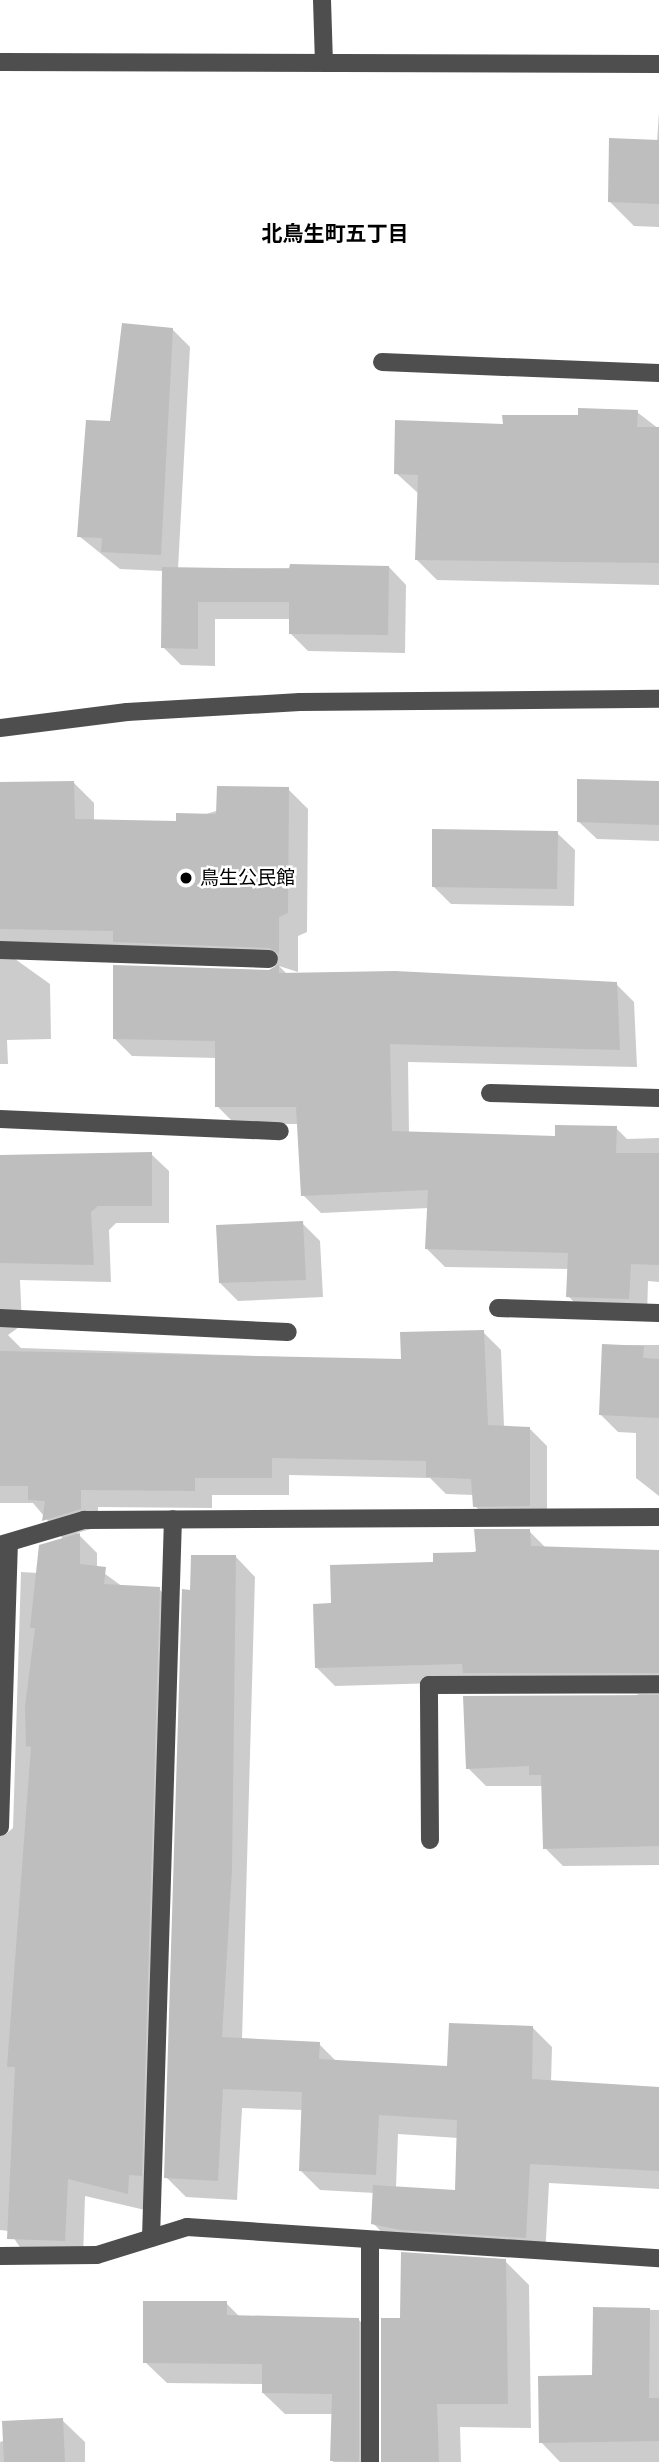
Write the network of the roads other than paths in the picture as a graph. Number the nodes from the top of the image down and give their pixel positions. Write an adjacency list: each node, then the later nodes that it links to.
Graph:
1 (322, 0): 3 (street)
2 (0, 62): 3 (street)
3 (324, 63): 4 (street)
4 (659, 64)
5 (382, 362): 6 (street)
6 (659, 373)
7 (659, 699): 8 (street)
8 (0, 728)
9 (0, 950): 10 (street)
10 (269, 959)
11 (490, 1093): 12 (street)
12 (659, 1098)
13 (0, 1119): 14 (street)
14 (280, 1131)
15 (498, 1308): 16 (street)
16 (659, 1313)
17 (0, 1318): 18 (street)
18 (288, 1332)
19 (659, 1517): 20 (street)
20 (173, 1519): 21 (street); 25 (street)
21 (4, 1545): 23 (street)
22 (659, 1684): 24 (street)
23 (0, 1827)
24 (430, 1840)
25 (152, 2238): 26 (street); 27 (street)
26 (369, 2242): 28 (street); 29 (street)
27 (0, 2256)
28 (659, 2258)
29 (370, 2462)

